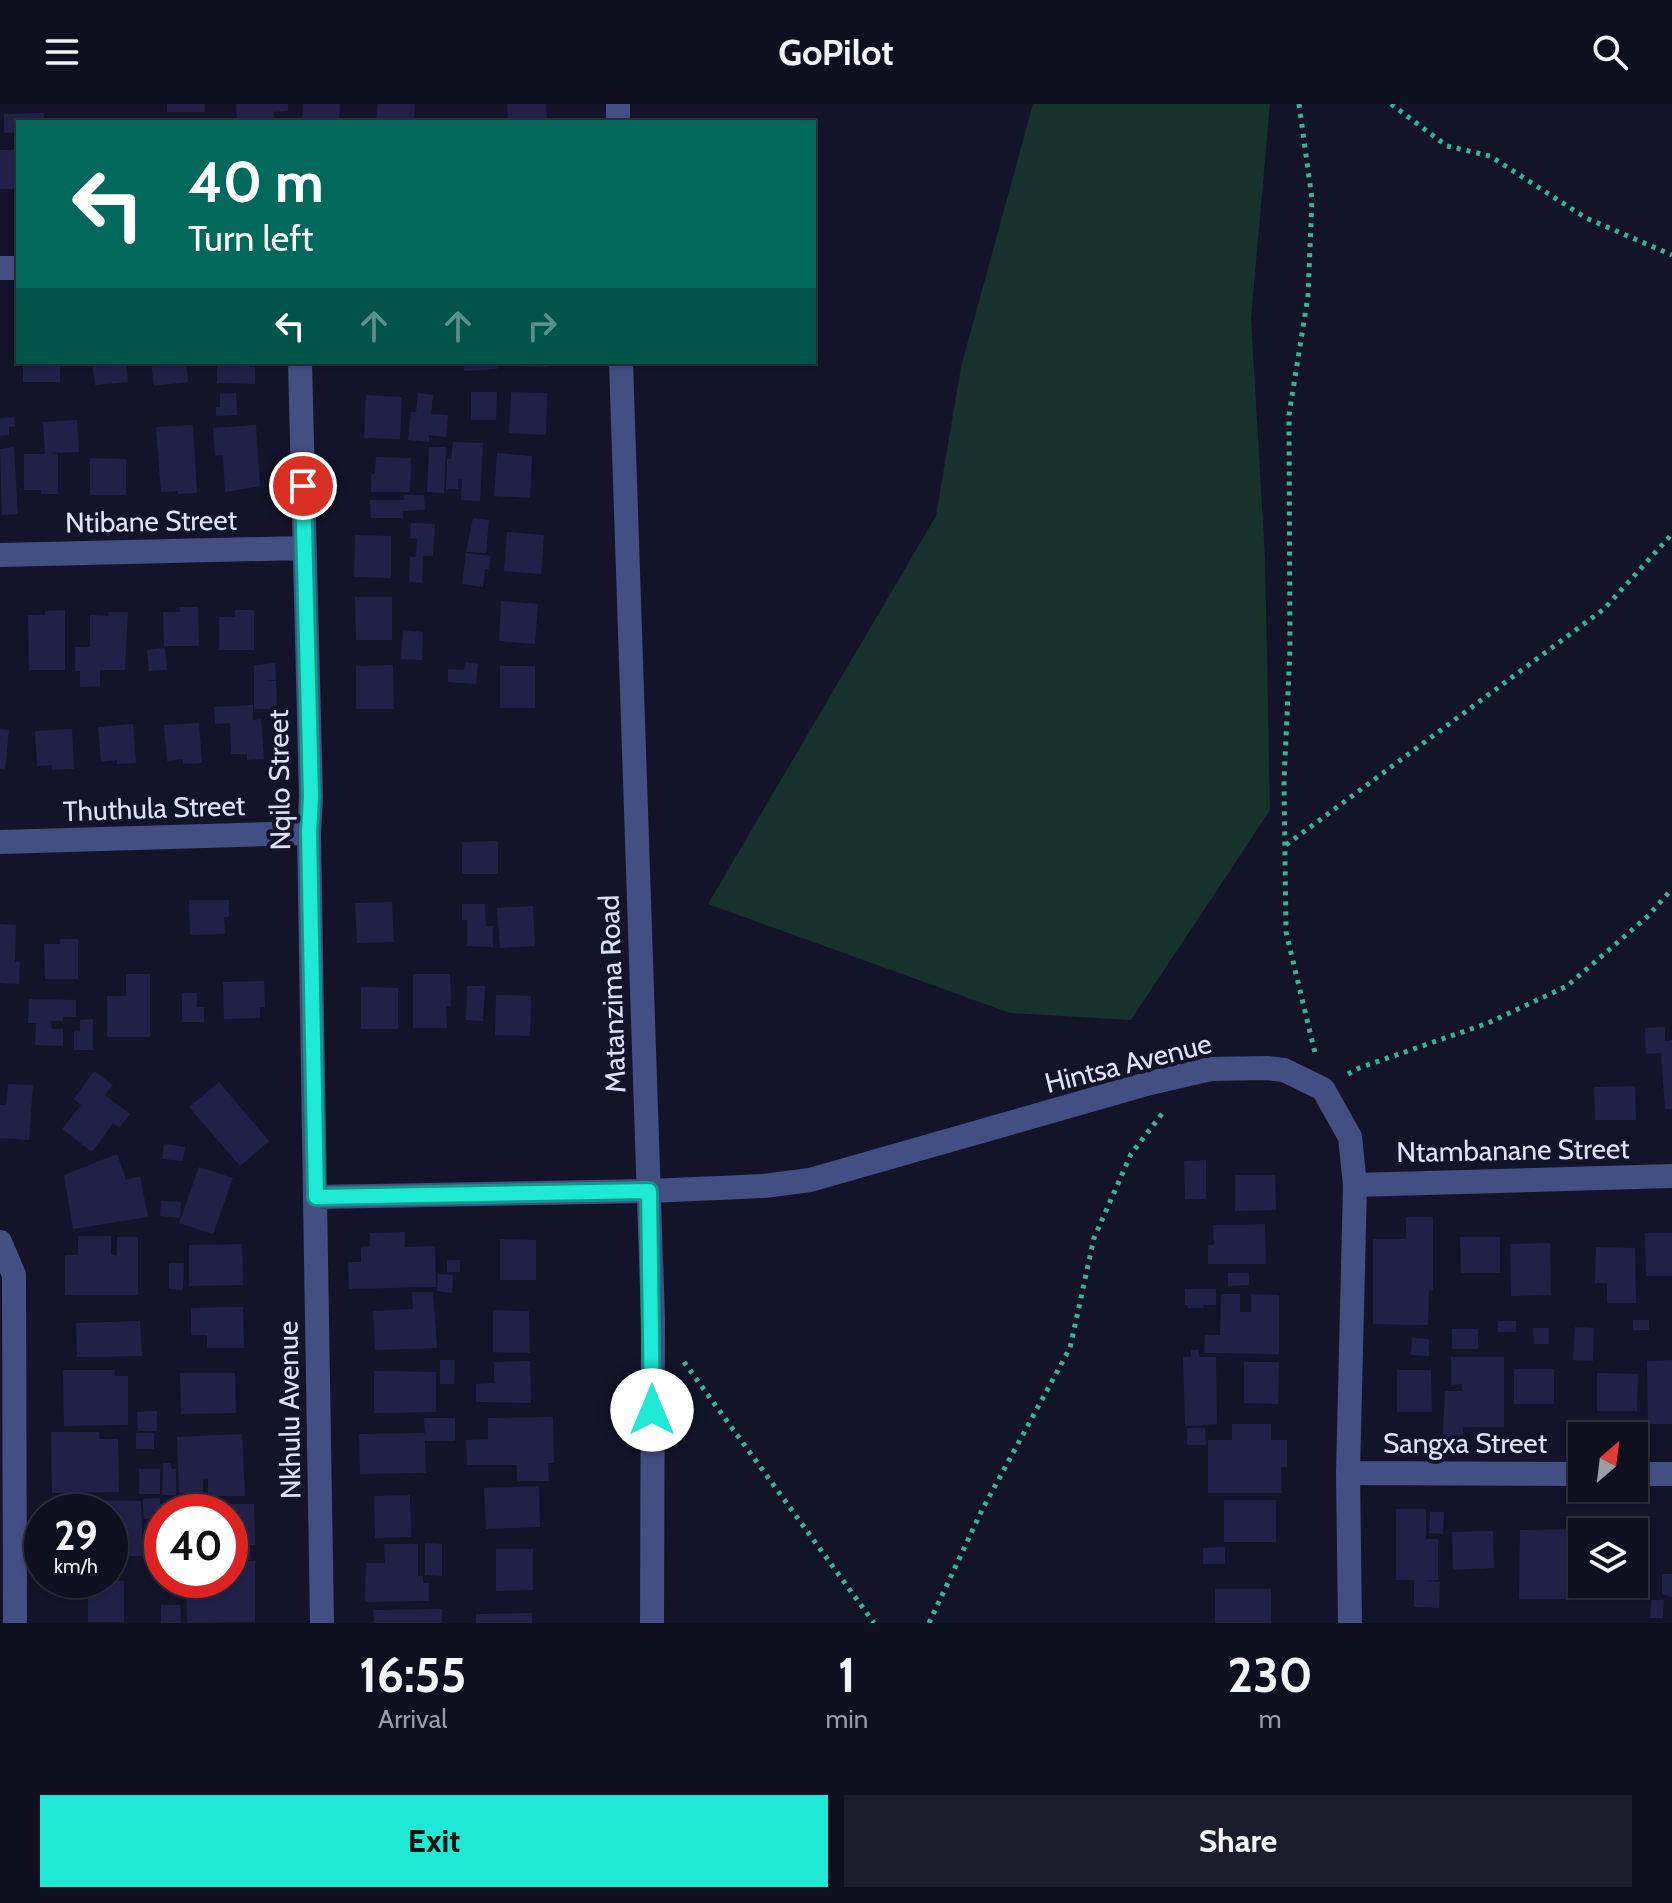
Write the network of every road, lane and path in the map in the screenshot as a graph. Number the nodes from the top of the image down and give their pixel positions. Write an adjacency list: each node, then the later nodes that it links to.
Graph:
1 (1299, 104): 11 (path)
2 (1391, 104): 3 (path)
3 (1672, 255)
4 (300, 364): 7 (street, Nqilo Street)
5 (621, 364): 17 (street, Matanzima Road)
6 (1672, 534): 11 (path)
7 (304, 548): 8 (street, Ntibane Street); 9 (street, Nqilo Street)
8 (0, 555)
9 (309, 833): 10 (street, Thuthula Street); 18 (street, Nqilo Street)
10 (0, 842)
11 (1286, 845): 14 (path)
12 (1672, 889): 14 (path)
13 (1193, 1073): 14 (street, Hintsa Avenue); 17 (street, Hintsa Avenue); 29 (path)
14 (1323, 1089): 16 (street)
15 (1672, 1176): 16 (street, Ntambanane Street)
16 (1355, 1185): 21 (street)
17 (649, 1191): 18 (street, Hintsa Avenue); 20 (street, Matanzima Road)
18 (316, 1197): 26 (street, Nkhulu Avenue)
19 (0, 1242): 25 (street)
20 (653, 1319): 27 (street, Matanzima Road); 28 (path)
21 (1348, 1473): 22 (street, Sangxa Street); 30 (street)
22 (1568, 1474)
23 (1648, 1474): 24 (street)
24 (1672, 1474)
25 (15, 1623)
26 (322, 1623)
27 (652, 1623)
28 (874, 1623)
29 (929, 1623)
30 (1350, 1623)

